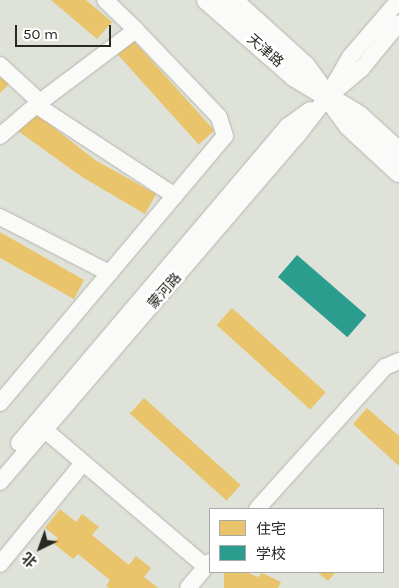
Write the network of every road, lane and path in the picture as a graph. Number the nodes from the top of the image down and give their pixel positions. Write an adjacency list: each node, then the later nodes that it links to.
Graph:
1 (104, 0): 6 (street)
2 (207, 0): 8 (main road, 天津路)
3 (232, 0): 8 (main road, 天津路)
4 (399, 0): 8 (street, 蒙河路)
5 (399, 23): 8 (street, 蒙河路)
6 (136, 30): 9 (street); 13 (street)
7 (0, 65): 9 (street)
8 (327, 98): 11 (main road, 天津路); 12 (main road, 天津路); 18 (street, 蒙河路); 20 (street, 蒙河路)
9 (38, 103): 10 (street); 13 (street)
10 (0, 136)
11 (399, 152)
12 (399, 172)
13 (175, 196): 15 (street)
14 (0, 217): 15 (street)
15 (109, 273): 17 (street)
16 (399, 361): 22 (street)
17 (0, 403)
18 (45, 430): 19 (street); 21 (street, 蒙河路)
19 (83, 463): 23 (street); 24 (street)
20 (0, 465)
21 (0, 482)
22 (258, 508)
23 (0, 564)
24 (208, 564): 25 (street)
25 (188, 588)

